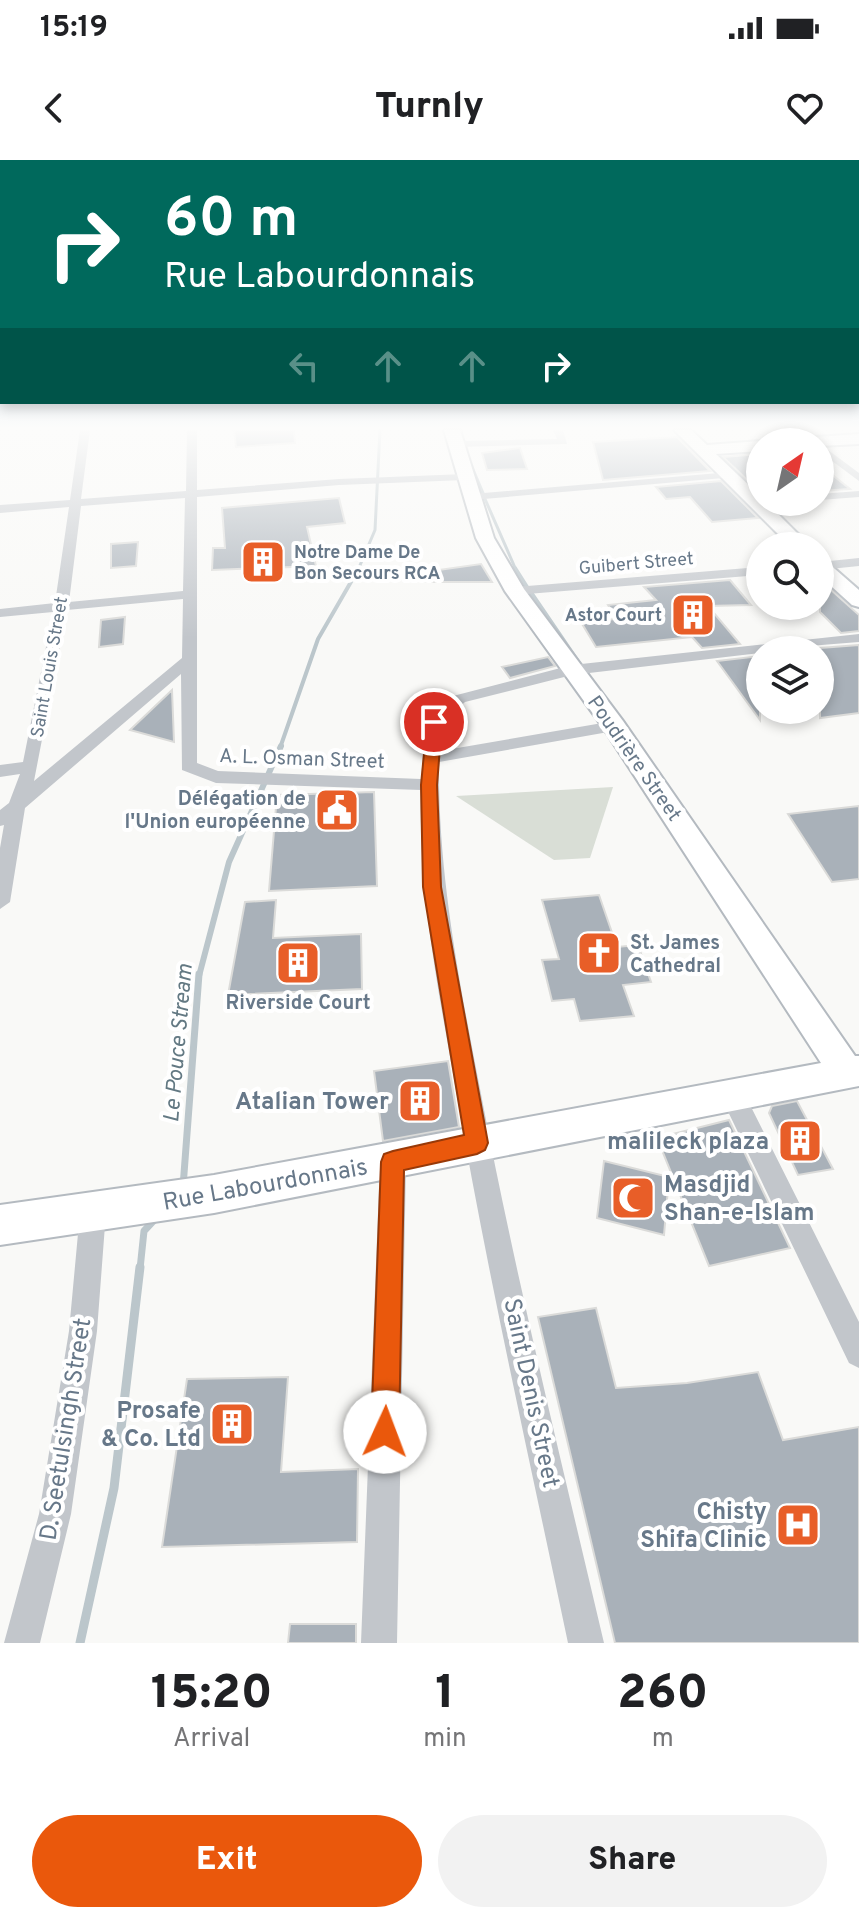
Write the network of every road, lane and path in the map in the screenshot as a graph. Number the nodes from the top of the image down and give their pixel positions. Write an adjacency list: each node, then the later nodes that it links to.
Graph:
1 (74, 499): 5 (street, Saint Louis Street)
2 (119, 499): 5 (street)
3 (193, 499): 14 (street)
4 (473, 499): 13 (main road, Poudrière Street)
5 (73, 503): 6 (street); 16 (street, Saint Louis Street)
6 (0, 509)
7 (772, 516): 8 (main road)
8 (788, 532)
9 (859, 562): 10 (street)
10 (834, 565)
11 (746, 572): 13 (street, Guibert Street)
12 (834, 579): 15 (main road)
13 (515, 591): 20 (main road, Poudrière Street)
14 (191, 594): 16 (street); 19 (street)
15 (859, 601)
16 (61, 607): 17 (street); 23 (street, Saint Louis Street)
17 (0, 613)
18 (859, 638): 20 (street, Saint Denis Street)
19 (191, 658): 25 (street, A. L. Osman Street); 26 (street)
20 (572, 670): 21 (main road, Poudrière Street); 22 (street, Saint Denis Street)
21 (614, 726): 22 (street); 29 (main road, Poudrière Street)
22 (430, 758): 25 (street, Saint Denis Street)
23 (31, 767): 24 (street); 26 (street, Saint Louis Street)
24 (0, 771)
25 (429, 785): 31 (street, Saint Denis Street)
26 (17, 805): 27 (street); 28 (street, Saint Louis Street)
27 (0, 820)
28 (0, 902)
29 (853, 1072): 30 (main road, Rue Labourdonnais)
30 (733, 1097): 31 (main road, Rue Labourdonnais); 35 (street)
31 (477, 1143): 32 (main road, Rue Labourdonnais); 38 (street, Saint Denis Street); 38 (street, Saint Denis Street)
32 (393, 1162): 33 (main road, Rue Labourdonnais); 37 (street)
33 (93, 1212): 34 (main road, Rue Labourdonnais); 36 (street, D. Seetulsingh Street)
34 (0, 1225)
35 (859, 1353)
36 (22, 1643)
37 (379, 1643)
38 (584, 1643)

